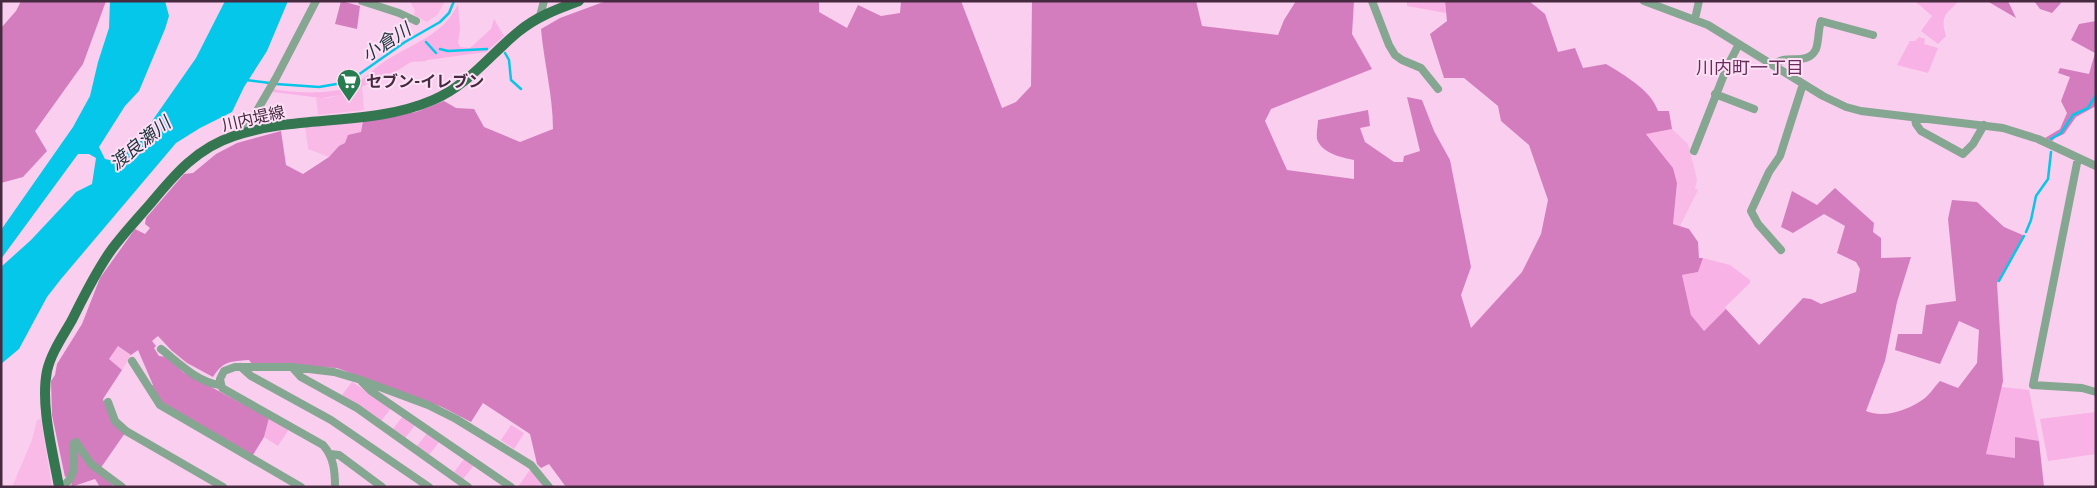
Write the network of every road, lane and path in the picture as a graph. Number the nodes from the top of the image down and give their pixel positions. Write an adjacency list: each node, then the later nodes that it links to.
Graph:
1 (316, 1): 20 (street)
2 (362, 1): 10 (street)
3 (544, 1): 8 (street)
4 (579, 1): 8 (main road, 川内堤線)
5 (1372, 1): 15 (street)
6 (1644, 1): 9 (street)
7 (1699, 1): 9 (street)
8 (540, 16): 20 (main road, 川内堤線)
9 (1695, 19): 12 (street)
10 (416, 21)
11 (1873, 35): 13 (street)
12 (1739, 44): 13 (street); 16 (street)
13 (1773, 65): 14 (street)
14 (1803, 84): 18 (street); 24 (street)
15 (1438, 90)
16 (1715, 94): 17 (street); 21 (street)
17 (1754, 109)
18 (1916, 118): 19 (street); 19 (street)
19 (1984, 125): 22 (street)
20 (244, 133): 34 (main road, 川内堤線)
21 (1694, 151)
22 (2078, 158): 23 (street); 31 (street)
23 (2096, 166)
24 (1782, 250)
25 (161, 349): 30 (street)
26 (132, 361): 37 (street)
27 (241, 367): 28 (street); 30 (street); 40 (street)
28 (292, 368): 29 (street); 41 (street)
29 (361, 380): 42 (street); 43 (street)
30 (220, 385): 33 (street)
31 (2096, 392)
32 (108, 402): 36 (street)
33 (330, 454): 38 (street); 39 (street)
34 (60, 487): 35 (street)
35 (122, 487)
36 (223, 487)
37 (301, 487)
38 (335, 487)
39 (382, 487)
40 (429, 487)
41 (468, 487)
42 (511, 487)
43 (550, 487)

